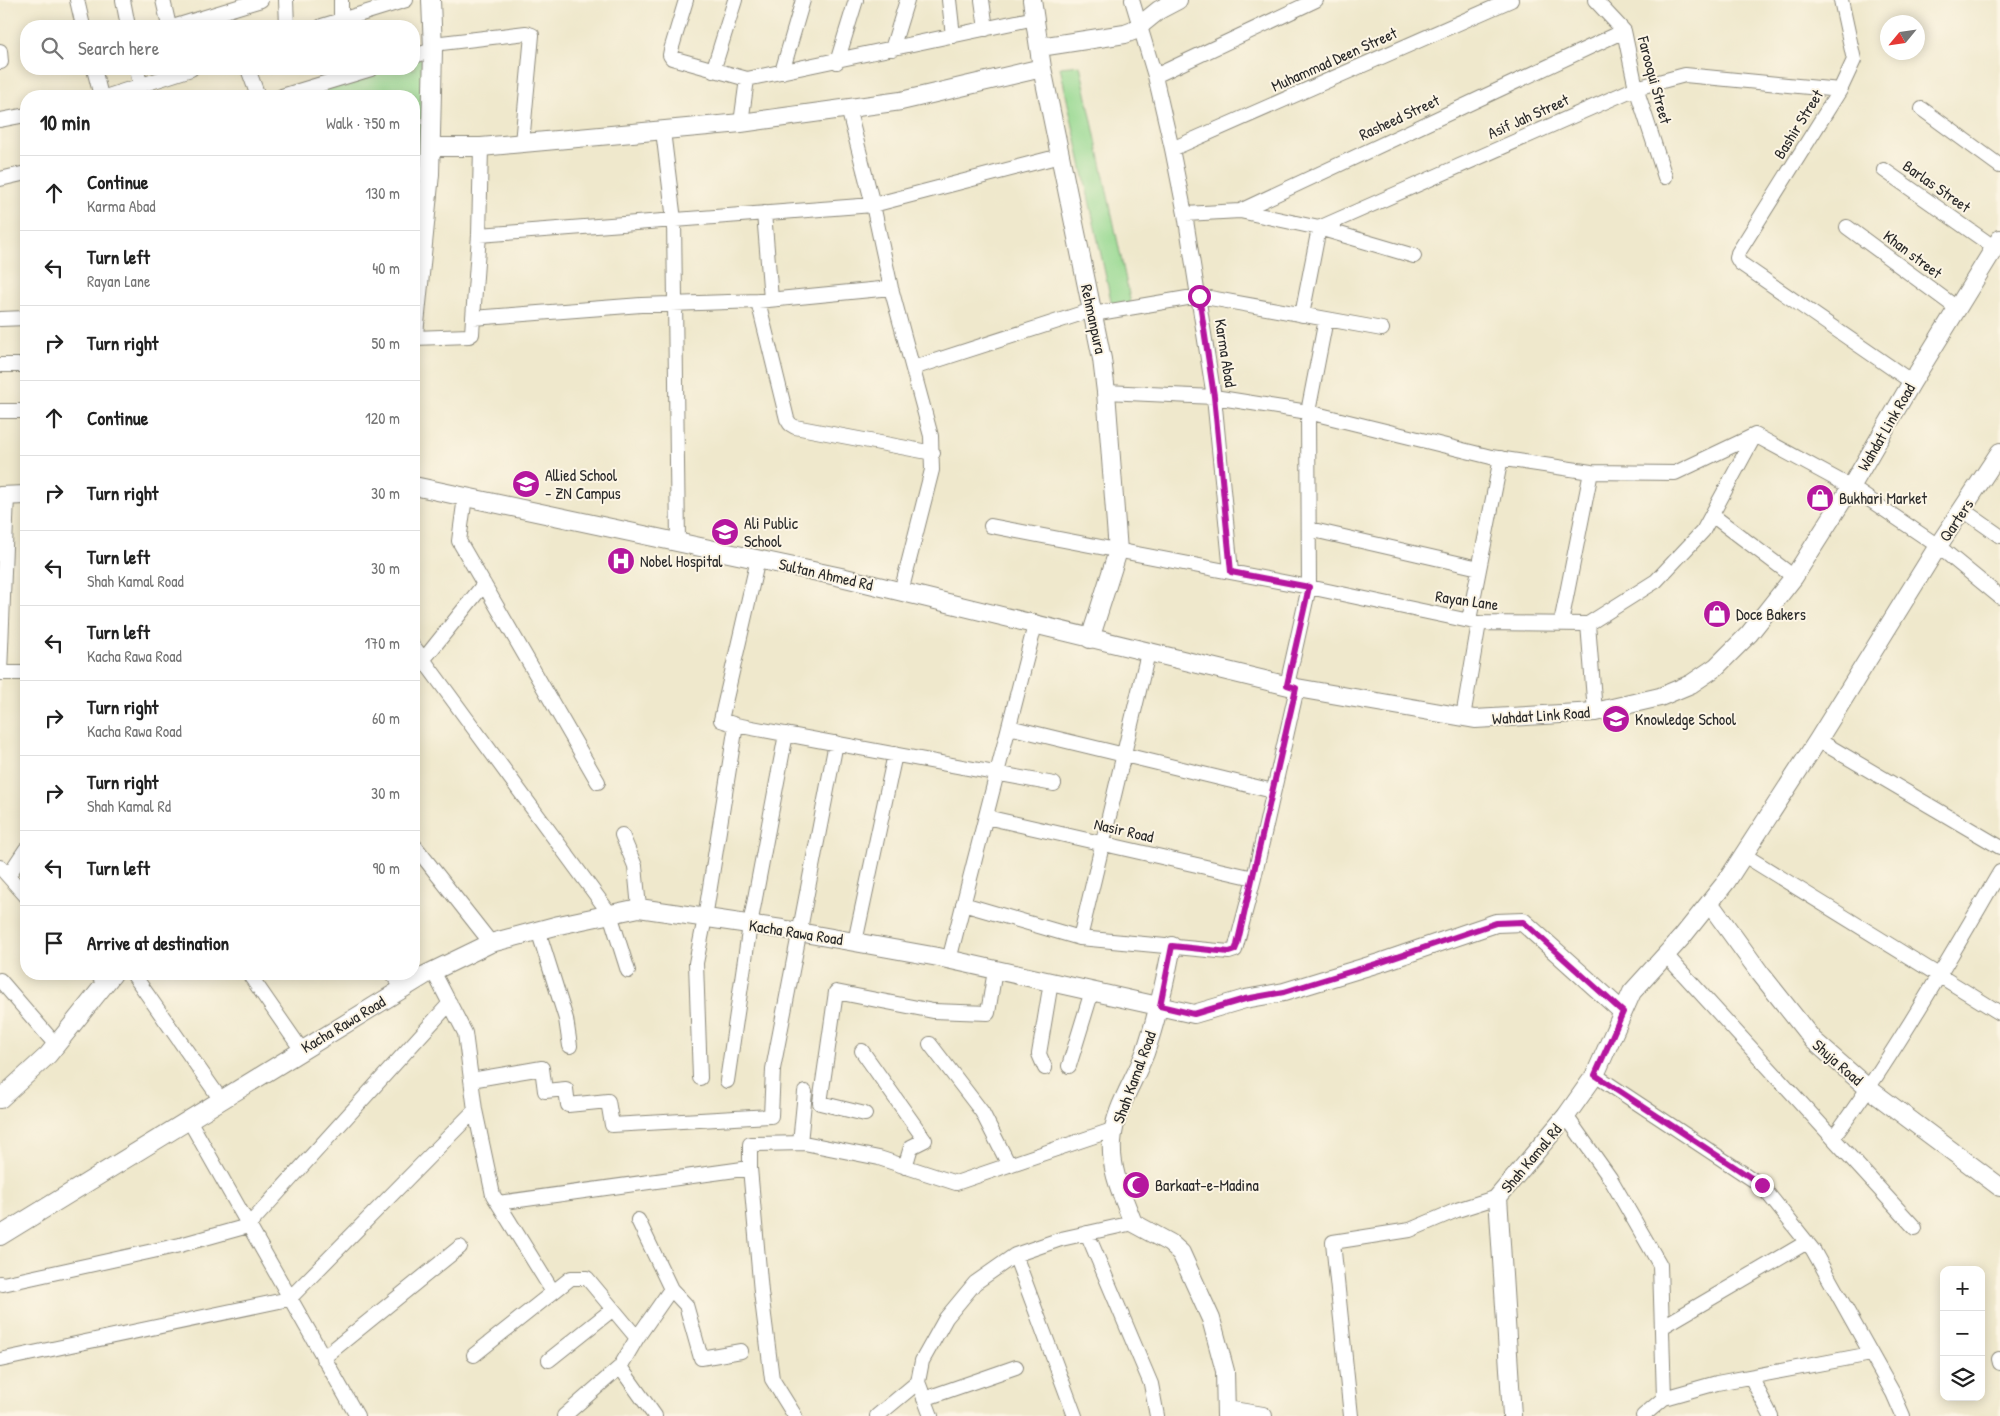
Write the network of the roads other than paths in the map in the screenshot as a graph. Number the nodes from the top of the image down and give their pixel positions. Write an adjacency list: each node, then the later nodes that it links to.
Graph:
1 (77, 0): 24 (street)
2 (122, 0): 25 (street)
3 (163, 0): 26 (street)
4 (261, 0): 27 (street)
5 (286, 0): 28 (street)
6 (341, 0): 29 (street)
7 (406, 0): 29 (street)
8 (431, 0): 34 (street)
9 (686, 0): 40 (street)
10 (734, 0): 40 (street)
11 (803, 0): 41 (street)
12 (856, 0): 38 (street)
13 (907, 0): 36 (street)
14 (949, 0): 33 (street)
15 (982, 0): 31 (street)
16 (1032, 0): 23 (street, Rehmanpura)
17 (1132, 0): 30 (street, Karma Abad)
18 (1178, 0): 30 (street)
19 (1316, 0): 47 (street)
20 (1510, 0): 65 (street, Muhammad Deen Street)
21 (1595, 0): 32 (street, Farooqui Street)
22 (1841, 0): 55 (street, Bashir Street)
23 (1035, 18): 31 (street); 35 (street, Rehmanpura)
24 (82, 20)
25 (127, 20)
26 (168, 20)
27 (196, 20)
28 (287, 20)
29 (342, 20)
30 (1138, 26): 35 (street); 47 (street, Karma Abad)
31 (986, 29): 33 (street)
32 (1624, 31): 50 (street, Farooqui Street); 74 (street, Rasheed Street)
33 (953, 36): 36 (street)
34 (433, 47): 37 (street); 62 (street); 63 (street)
35 (1040, 48): 39 (street, Rehmanpura)
36 (892, 49): 38 (street)
37 (420, 53)
38 (837, 62): 41 (street)
39 (1042, 68): 56 (street); 66 (street, Rehmanpura)
40 (713, 71): 48 (street)
41 (782, 72): 48 (street)
42 (96, 75): 51 (street)
43 (138, 75): 49 (street)
44 (172, 75): 49 (street)
45 (250, 75): 53 (street)
46 (351, 75): 54 (street)
47 (1155, 76): 65 (street, Karma Abad)
48 (747, 79): 60 (street)
49 (140, 85): 52 (street)
50 (1636, 88): 55 (street, Asif Jah Street); 71 (street, Farooqui Street); 80 (street, Asif Jah Street)
51 (99, 90)
52 (125, 90)
53 (256, 90)
54 (302, 90)
55 (1840, 90): 100 (street, Bashir Street)
56 (848, 108): 60 (street); 73 (street)
57 (1922, 110): 67 (street)
58 (20, 115): 59 (street)
59 (0, 120)
60 (741, 124): 61 (street)
61 (663, 132): 62 (street); 78 (street)
62 (522, 143): 64 (street)
63 (431, 147): 64 (street); 69 (street)
64 (481, 147): 81 (street)
65 (1172, 149): 77 (street, Karma Abad)
66 (1060, 156): 73 (street); 89 (street, Rehmanpura)
67 (2000, 166)
68 (1884, 170): 82 (street, Barlas Street)
69 (422, 173): 76 (street)
70 (20, 174): 72 (street)
71 (1665, 177)
72 (0, 179)
73 (873, 205): 75 (street); 84 (street)
74 (1240, 211): 77 (street, Rasheed Street); 80 (street)
75 (764, 213): 78 (street); 86 (street)
76 (420, 214)
77 (1185, 214): 85 (street, Karma Abad)
78 (674, 220): 81 (street); 87 (street)
79 (1847, 227): 88 (street, Khan street)
80 (1319, 228): 83 (street); 90 (street)
81 (479, 235): 93 (street)
82 (1998, 244): 88 (street, Wahdat Link Road)
83 (1414, 256)
84 (891, 288): 86 (street); 99 (street)
85 (1199, 296): 89 (street); 90 (street); 102 (street, Karma Abad)
86 (765, 300): 87 (street); 108 (street)
87 (675, 304): 93 (street); 121 (street)
88 (1958, 309): 100 (street, Wahdat Link Road)
89 (1092, 312): 99 (street); 101 (street, Rehmanpura)
90 (1302, 315): 94 (street)
91 (0, 318): 92 (street)
92 (20, 318)
93 (473, 318): 96 (street)
94 (1326, 320): 95 (street); 105 (street)
95 (1382, 329)
96 (420, 338)
97 (0, 365): 98 (street)
98 (20, 366)
99 (913, 368): 108 (street)
100 (1912, 382): 112 (street, Wahdat Link Road)
101 (1106, 392): 102 (street); 123 (street, Rehmanpura)
102 (1214, 396): 105 (street); 126 (street, Karma Abad)
103 (0, 411): 104 (street)
104 (20, 411)
105 (1308, 412): 109 (street); 119 (street)
106 (1755, 435): 110 (street); 112 (street); 117 (street)
107 (2000, 452): 116 (street, Qarters)
108 (933, 453): 130 (street)
109 (1500, 458): 110 (street); 125 (street)
110 (1590, 472): 133 (street)
111 (420, 487): 115 (street, Sultan Ahmed Rd)
112 (1852, 487): 122 (street); 127 (street, Wahdat Link Road)
113 (20, 495): 114 (street)
114 (4, 496): 140 (street)
115 (465, 497): 121 (street, Sultan Ahmed Rd); 128 (street)
116 (1963, 510): 120 (street); 122 (street, Qarters)
117 (1712, 515): 127 (street); 134 (street)
118 (991, 526): 123 (street, Rayan Lane)
119 (1309, 529): 125 (street); 129 (street)
120 (2000, 536)
121 (678, 542): 124 (street, Sultan Ahmed Rd)
122 (1938, 546): 131 (street, Qarters); 148 (street, Shah Kamal Rd)
123 (1118, 551): 126 (street, Rayan Lane); 136 (street, Rehmanpura)
124 (758, 559): 130 (street, Sultan Ahmed Rd); 145 (street)
125 (1479, 568): 132 (street)
126 (1231, 572): 129 (street, Rayan Lane)
127 (1794, 577): 143 (street, Wahdat Link Road)
128 (484, 584): 139 (street); 153 (street)
129 (1309, 587): 132 (street, Rayan Lane); 142 (street)
130 (901, 592): 135 (street, Sultan Ahmed Rd)
131 (2000, 597)
132 (1474, 622): 133 (street, Rayan Lane); 144 (street)
133 (1561, 623): 134 (street, Rayan Lane)
134 (1588, 624): 143 (street)
135 (1035, 625): 136 (street, Sultan Ahmed Rd); 146 (street)
136 (1090, 639): 137 (street, Wahdat Link Road)
137 (1148, 653): 142 (street, Wahdat Link Road); 151 (street)
138 (420, 654): 139 (street)
139 (424, 659): 170 (street)
140 (0, 673): 141 (street)
141 (20, 673)
142 (1292, 686): 144 (street, Wahdat Link Road); 155 (street)
143 (1595, 712): 144 (street, Wahdat Link Road)
144 (1463, 717)
145 (736, 725): 147 (street); 171 (street)
146 (1009, 727): 151 (street); 152 (street)
147 (786, 734): 149 (street); 172 (street)
148 (1818, 740): 159 (street); 161 (street, Shah Kamal Rd)
149 (836, 743): 150 (street); 174 (street)
150 (895, 754): 152 (street); 176 (street)
151 (1124, 755): 155 (street); 158 (street)
152 (997, 773): 154 (street); 156 (street)
153 (598, 782)
154 (1054, 784)
155 (1273, 791): 165 (street)
156 (986, 817): 158 (street, Nasir Road); 167 (street)
157 (622, 835): 169 (street)
158 (1103, 844): 165 (street, Nasir Road); 175 (street)
159 (2000, 847)
160 (420, 853): 177 (street)
161 (1744, 854): 168 (street, Shah Kamal Rd); 184 (street)
162 (20, 855): 163 (street)
163 (4, 872): 166 (street)
164 (2000, 872): 184 (street)
165 (1254, 878): 178 (street)
166 (20, 889)
167 (963, 904): 175 (street); 180 (street)
168 (1710, 904): 179 (street, Shah Kamal Rd); 210 (street, Shuja Road)
169 (639, 908): 170 (street, Kacha Rawa Road); 171 (street, Kacha Rawa Road)
170 (610, 914): 173 (street, Kacha Rawa Road); 183 (street)
171 (705, 918): 172 (street, Kacha Rawa Road); 207 (street)
172 (750, 925): 174 (street, Kacha Rawa Road); 209 (street)
173 (538, 930): 177 (street, Kacha Rawa Road); 201 (street)
174 (800, 932): 176 (street, Kacha Rawa Road); 208 (street)
175 (1080, 938): 178 (street)
176 (855, 942): 180 (street, Kacha Rawa Road)
177 (491, 943): 182 (street, Kacha Rawa Road)
178 (1172, 946): 196 (street, Shah Kamal Road)
179 (1666, 955): 197 (street, Shah Kamal Rd); 219 (street)
180 (949, 960): 181 (street, Kacha Rawa Road)
181 (996, 970): 192 (street, Kacha Rawa Road); 215 (street)
182 (433, 971): 185 (street, Kacha Rawa Road); 195 (street)
183 (628, 971)
184 (1940, 975): 198 (street); 210 (street)
185 (420, 978)
186 (0, 980): 200 (street)
187 (103, 980): 200 (street)
188 (137, 980): 213 (street)
189 (253, 980): 202 (street)
190 (397, 980): 193 (street)
191 (417, 980): 193 (street, Kacha Rawa Road)
192 (1051, 982): 194 (street, Kacha Rawa Road); 205 (street)
193 (403, 988): 202 (street, Kacha Rawa Road)
194 (1092, 991): 196 (street, Kacha Rawa Road); 204 (street)
195 (450, 1003): 208 (street); 229 (street)
196 (1160, 1006): 197 (street, Kacha Rawa Road); 218 (street, Shah Kamal Road)
197 (1623, 1012): 206 (street, Shah Kamal Rd)
198 (2000, 1014)
199 (930, 1044): 221 (street)
200 (56, 1045): 212 (street)
201 (570, 1046)
202 (301, 1049): 213 (street, Kacha Rawa Road)
203 (862, 1051): 222 (street)
204 (1069, 1066)
205 (1045, 1068)
206 (1595, 1075): 216 (street, Shah Kamal Rd); 233 (street)
207 (700, 1078)
208 (471, 1080): 214 (street)
209 (727, 1081)
210 (1869, 1089): 219 (street); 224 (street, Shuja Road)
211 (804, 1092): 220 (street)
212 (0, 1099)
213 (221, 1100): 217 (street, Kacha Rawa Road)
214 (475, 1110): 226 (street); 239 (street)
215 (865, 1114)
216 (1566, 1116): 225 (street, Shah Kamal Rd); 241 (street)
217 (188, 1120): 229 (street); 232 (street, Kacha Rawa Road)
218 (1115, 1130): 221 (street); 228 (street, Shah Kamal Road)
219 (1833, 1138): 230 (street)
220 (800, 1143): 222 (street); 223 (street)
221 (1009, 1166): 222 (street)
222 (905, 1167)
223 (750, 1168): 226 (street); 259 (street)
224 (2000, 1187)
225 (1498, 1197): 265 (street); 266 (street, Shah Kamal Rd)
226 (498, 1203): 238 (street)
227 (638, 1220): 237 (street)
228 (1133, 1223): 231 (street); 255 (street)
229 (248, 1226): 236 (street); 239 (street)
230 (1915, 1228)
231 (1087, 1234): 235 (street); 263 (street)
232 (0, 1236)
233 (1807, 1242): 241 (street); 244 (street)
234 (460, 1246): 246 (street)
235 (1015, 1256): 252 (street); 262 (street)
236 (0, 1284)
237 (671, 1289): 242 (street); 243 (street)
238 (553, 1292): 240 (street); 245 (street)
239 (289, 1299): 246 (street); 247 (street)
240 (612, 1309): 242 (street); 248 (street)
241 (1662, 1326): 253 (street)
242 (637, 1338): 249 (street)
243 (741, 1351)
244 (1871, 1354): 251 (street); 269 (street)
245 (474, 1355)
246 (323, 1358): 256 (street)
247 (0, 1360)
248 (550, 1360)
249 (620, 1367): 257 (street); 258 (street)
250 (1016, 1367): 254 (street)
251 (1751, 1376): 253 (street); 268 (street)
252 (918, 1382): 254 (street); 260 (street)
253 (1664, 1398): 267 (street)
254 (924, 1399): 261 (street)
255 (1227, 1413): 264 (street)
256 (357, 1416)
257 (564, 1416)
258 (655, 1416)
259 (794, 1416)
260 (876, 1416)
261 (931, 1416)
262 (1075, 1416)
263 (1157, 1416)
264 (1263, 1416)
265 (1351, 1416)
266 (1512, 1416)
267 (1643, 1416)
268 (1771, 1416)
269 (1903, 1416)

